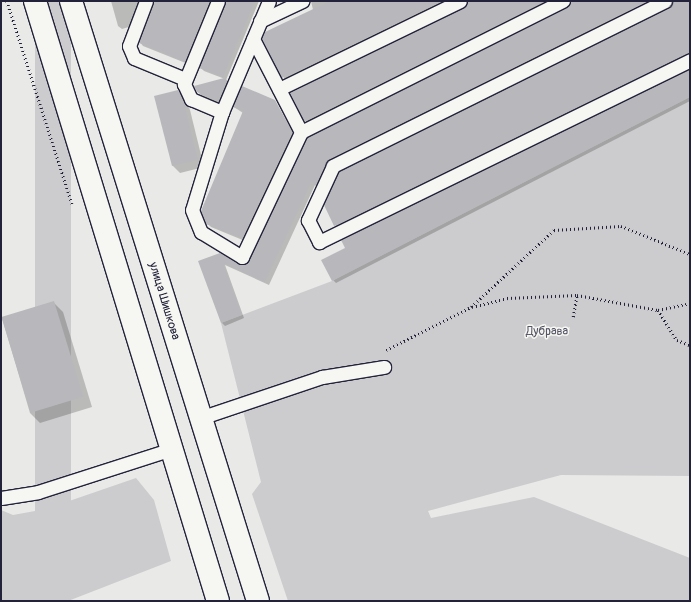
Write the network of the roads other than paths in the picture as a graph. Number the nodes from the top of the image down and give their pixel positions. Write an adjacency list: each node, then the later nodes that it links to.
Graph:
1 (35, 1): 16 (main road)
2 (71, 1): 15 (main road, улица Шишкова)
3 (146, 1): 13 (lane)
4 (218, 1): 13 (lane)
5 (269, 1): 10 (lane)
6 (302, 1): 10 (lane)
7 (460, 1): 14 (lane)
8 (563, 1): 18 (lane)
9 (665, 1): 12 (lane)
10 (260, 21): 11 (lane)
11 (253, 39): 14 (lane); 17 (lane)
12 (690, 60)
13 (185, 79): 17 (lane)
14 (279, 89): 18 (lane)
15 (100, 94): 16 (main road); 20 (main road, улица Шишкова)
16 (67, 104): 21 (main road)
17 (222, 112): 18 (lane)
18 (300, 132)
19 (384, 367): 20 (lane)
20 (200, 418): 24 (main road, улица Шишкова)
21 (172, 449): 22 (lane); 23 (main road)
22 (1, 498)
23 (218, 601)
24 (258, 601)

